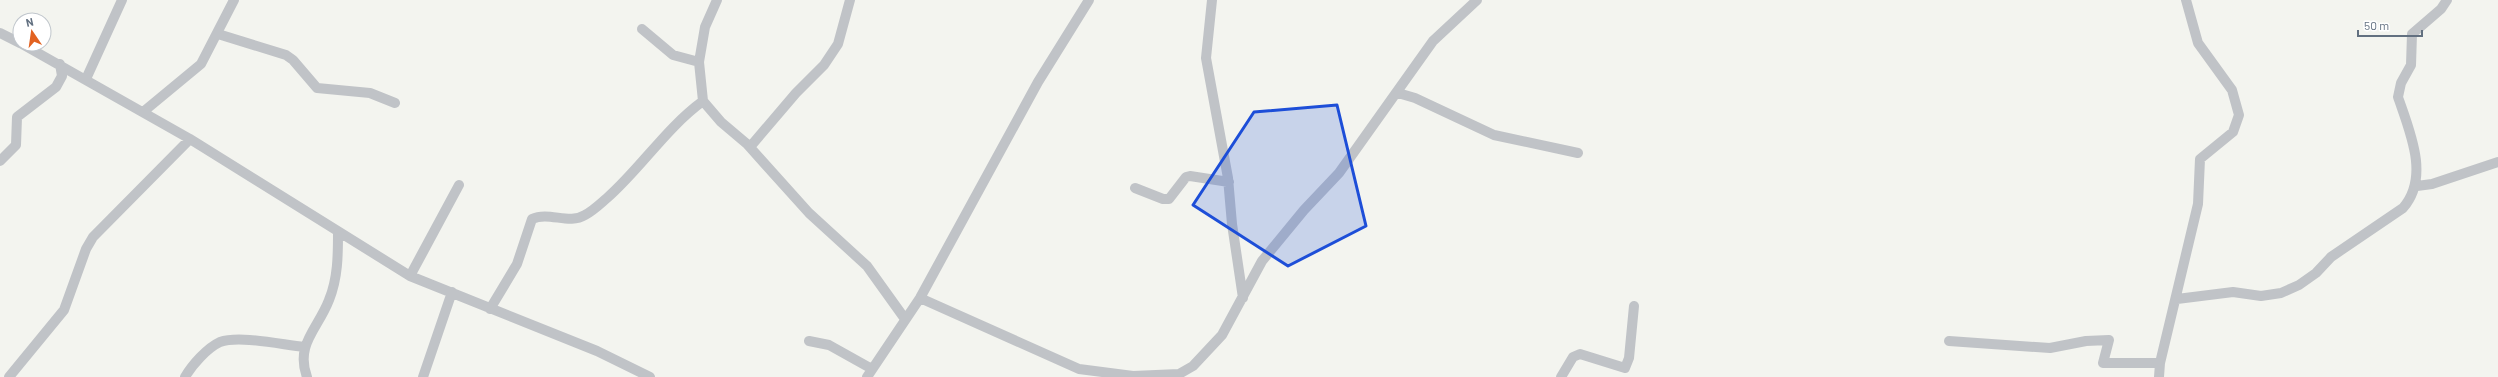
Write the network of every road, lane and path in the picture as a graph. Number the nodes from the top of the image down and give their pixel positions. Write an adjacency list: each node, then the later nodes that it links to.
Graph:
1 (122, 0): 17 (street)
2 (234, 0): 12 (street)
3 (717, 0): 15 (street)
4 (850, 0): 23 (street)
5 (1089, 0): 34 (street)
6 (1212, 0): 27 (street)
7 (1477, 0): 18 (street)
8 (2186, 0): 36 (street)
9 (2449, 1): 29 (street)
10 (642, 29): 15 (street)
11 (0, 33): 13 (street)
12 (218, 34): 20 (street); 21 (street)
13 (12, 39)
14 (37, 52): 16 (street)
15 (699, 62): 19 (street)
16 (60, 64): 17 (street); 25 (street)
17 (86, 79): 21 (street)
18 (1398, 93): 24 (street); 35 (street)
19 (703, 101): 23 (street); 38 (street)
20 (395, 103)
21 (143, 112): 22 (street)
22 (190, 139): 31 (street); 46 (street)
23 (750, 148): 39 (street)
24 (1578, 153)
25 (0, 161)
26 (2498, 162): 29 (street)
27 (1229, 182): 30 (street); 35 (street)
28 (459, 185): 32 (street)
29 (2417, 186): 36 (street)
30 (1135, 188)
31 (338, 232): 32 (street); 42 (street)
32 (410, 276): 33 (street)
33 (452, 292): 38 (street); 49 (street)
34 (920, 298): 39 (street); 45 (street)
35 (1243, 298): 45 (street)
36 (2177, 299): 43 (street)
37 (1634, 306): 51 (street)
38 (490, 309): 50 (street)
39 (905, 319): 44 (street)
40 (809, 341): 44 (street)
41 (1949, 341): 43 (street)
42 (304, 347): 47 (street); 48 (street)
43 (2160, 363): 52 (street)
44 (870, 373)
45 (1178, 376)
46 (9, 377)
47 (185, 377)
48 (307, 377)
49 (423, 377)
50 (650, 377)
51 (1561, 377)
52 (2159, 377)

